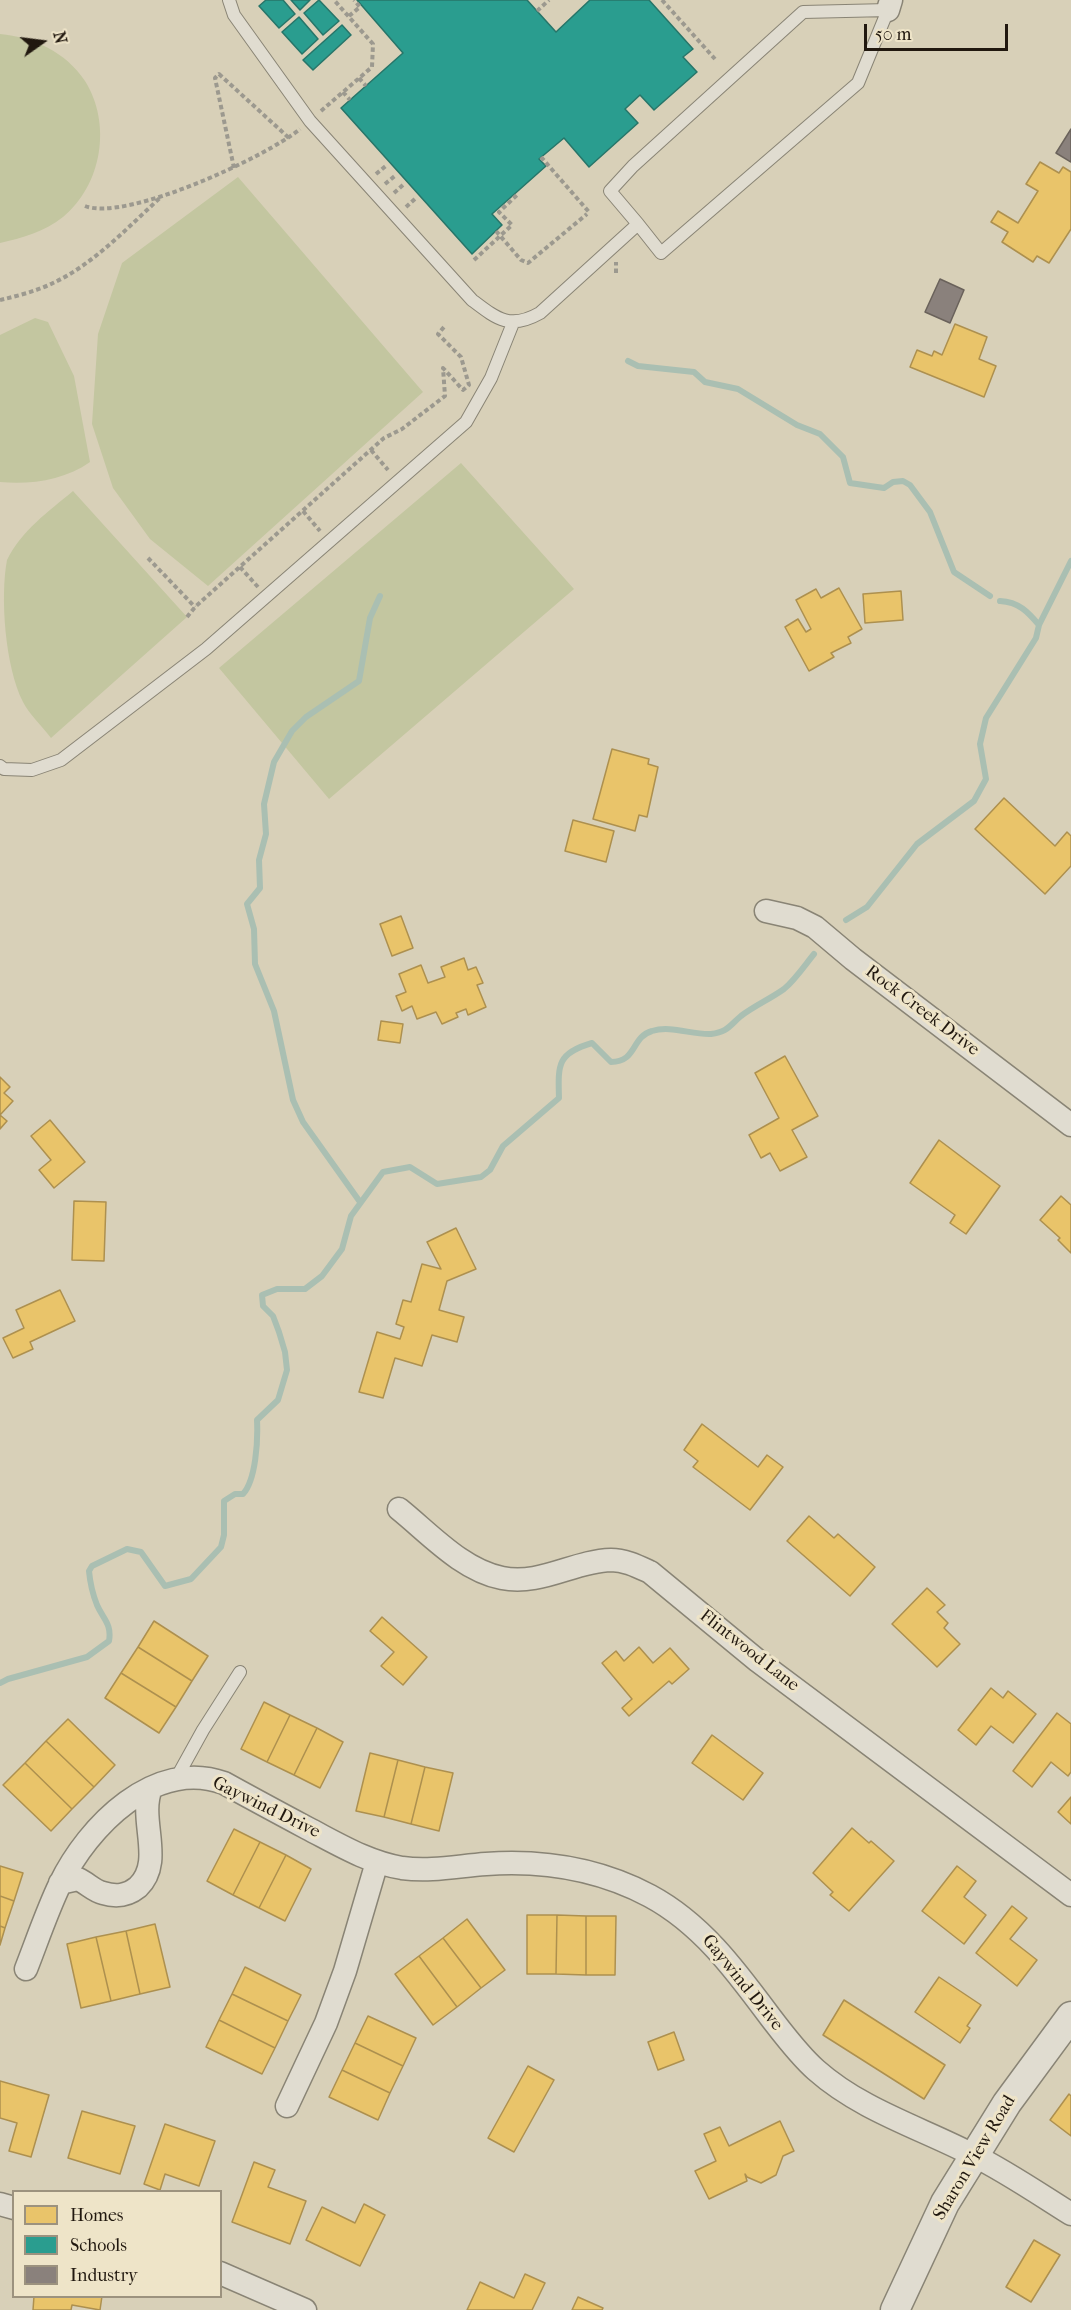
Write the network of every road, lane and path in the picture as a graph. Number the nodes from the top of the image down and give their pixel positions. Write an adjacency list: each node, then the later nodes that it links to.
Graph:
1 (229, 0): 27 (lane)
2 (334, 0): 8 (path)
3 (354, 0): 8 (path)
4 (549, 0): 7 (path)
5 (662, 0): 9 (path)
6 (889, 5): 22 (lane); 22 (lane)
7 (537, 11)
8 (349, 16): 10 (path)
9 (715, 59)
10 (359, 78): 11 (path); 12 (path)
11 (366, 86)
12 (343, 92): 13 (path); 14 (path)
13 (350, 100)
14 (321, 112)
15 (302, 129): 16 (path)
16 (289, 138): 18 (path); 18 (path)
17 (541, 157): 24 (path)
18 (234, 168): 20 (path)
19 (518, 194): 24 (path)
20 (164, 195): 21 (path); 26 (path)
21 (85, 207)
22 (638, 224): 27 (lane)
23 (496, 231): 24 (path)
24 (500, 236): 25 (path)
25 (474, 260)
26 (0, 300)
27 (513, 323): 38 (lane)
28 (444, 327): 29 (path)
29 (371, 450): 30 (path); 31 (path)
30 (390, 472)
31 (303, 512): 32 (path); 34 (path)
32 (321, 533)
33 (148, 558): 36 (path)
34 (240, 567): 35 (path); 36 (path)
35 (260, 589)
36 (195, 607): 37 (path)
37 (187, 617)
38 (0, 766)
39 (766, 911): 40 (street, Rock Creek Drive)
40 (1071, 1125)
41 (399, 1509): 47 (street, Flintwood Lane)
42 (240, 1672): 43 (lane)
43 (177, 1777): 44 (street, Gaywind Drive); 45 (street, Gaywind Drive)
44 (151, 1788): 46 (street, Gaywind Drive); 46 (street)
45 (377, 1862): 50 (street); 51 (street, Gaywind Drive)
46 (60, 1883): 48 (street, Gaywind Drive)
47 (1071, 1895)
48 (26, 1969)
49 (1071, 2016): 51 (street, Sharon View Road)
50 (287, 2106)
51 (975, 2156): 52 (street, Gaywind Drive); 55 (street, Sharon View Road)
52 (1071, 2214)
53 (222, 2274): 54 (street)
54 (305, 2310)
55 (895, 2310)

